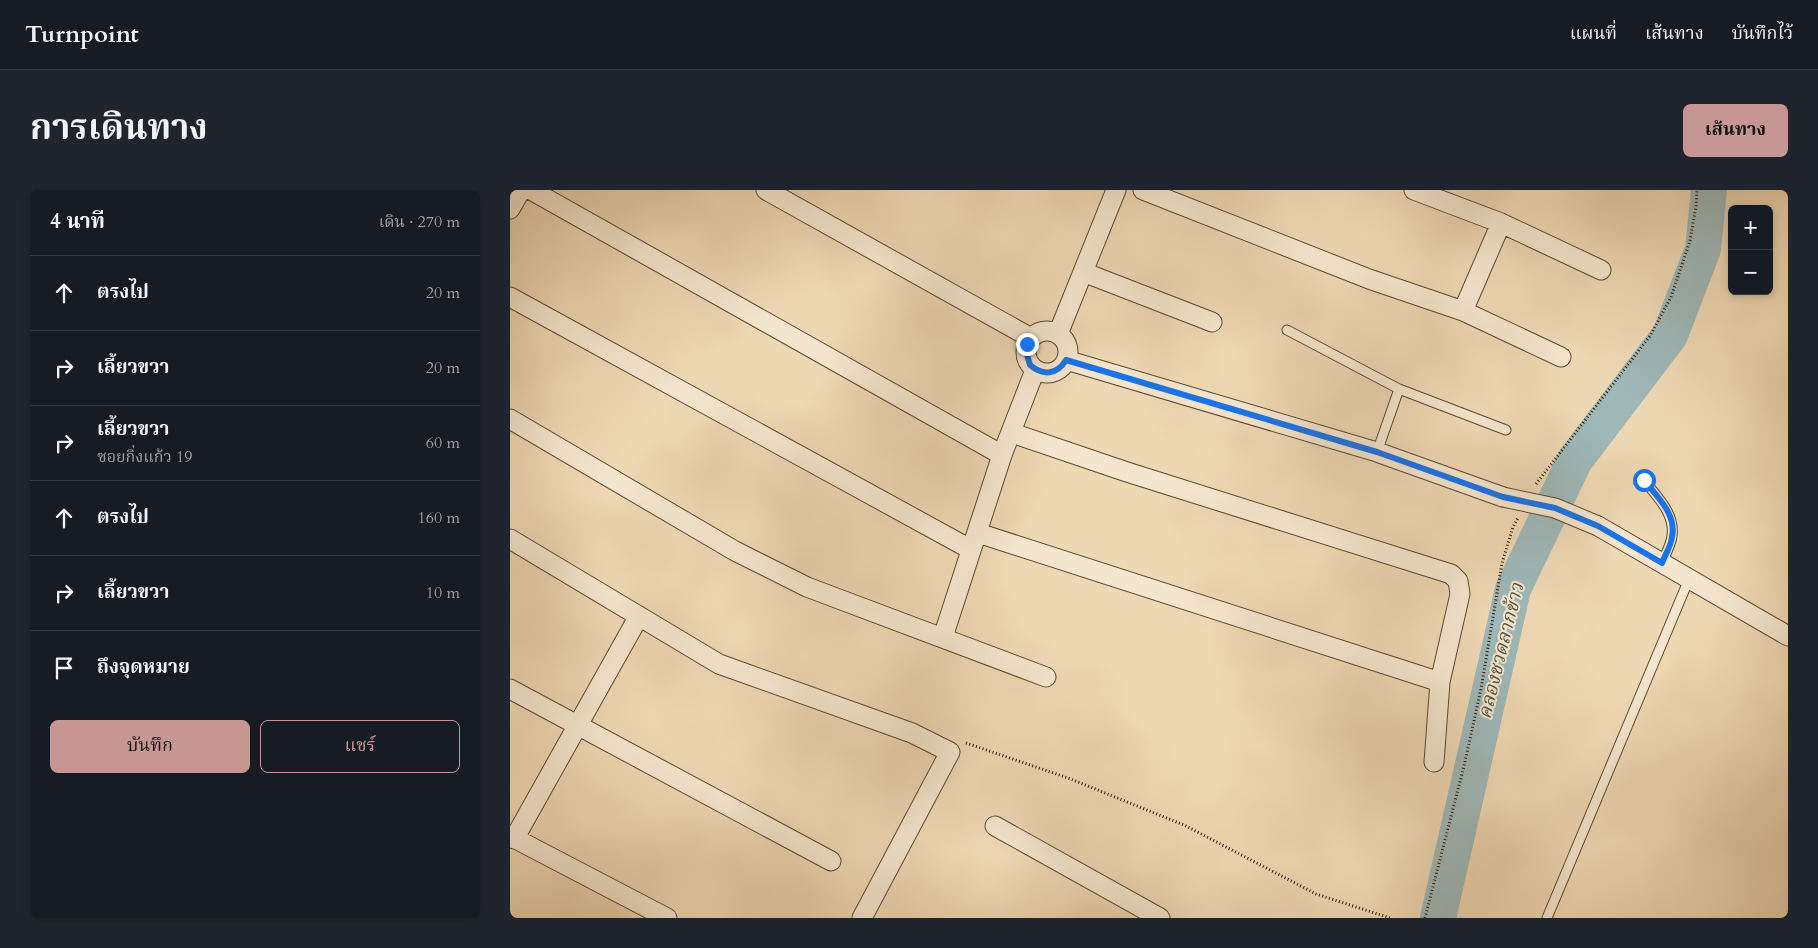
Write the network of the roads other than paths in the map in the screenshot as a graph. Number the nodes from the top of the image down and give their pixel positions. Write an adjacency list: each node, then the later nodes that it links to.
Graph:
1 (521, 190): 7 (street)
2 (531, 190): 25 (street)
3 (766, 190): 16 (street)
4 (1143, 190): 12 (street)
5 (1414, 190): 8 (street)
6 (1110, 192): 10 (street)
7 (510, 208)
8 (1501, 223): 9 (street); 12 (street)
9 (1601, 270)
10 (1083, 272): 13 (street); 15 (street)
11 (510, 297): 28 (street)
12 (1463, 311): 17 (street)
13 (1212, 322)
14 (1287, 330): 20 (lane)
15 (1058, 334): 16 (street); 18 (street)
16 (1031, 338): 19 (street)
17 (1561, 357)
18 (1066, 360): 19 (street); 24 (street)
19 (1035, 370): 23 (street)
20 (1399, 389): 22 (lane); 24 (lane)
21 (510, 419): 33 (street)
22 (1506, 430)
23 (1012, 433): 25 (street); 35 (street)
24 (1377, 452): 29 (street, bridge)
25 (1002, 455): 28 (street)
26 (1644, 480): 29 (lane)
27 (510, 539): 31 (street)
28 (974, 541): 33 (street); 35 (street)
29 (1662, 563): 30 (street)
30 (1689, 579): 32 (street); 46 (lane)
31 (639, 616): 37 (street); 44 (street)
32 (1788, 636)
33 (943, 637): 34 (street)
34 (1046, 677)
35 (1440, 682): 38 (street)
36 (510, 688): 37 (street)
37 (578, 725): 40 (street); 41 (street)
38 (1434, 762)
39 (995, 826): 42 (street)
40 (512, 838): 43 (street)
41 (831, 861)
42 (1136, 912): 45 (street)
43 (667, 918)
44 (862, 918)
45 (1160, 918)
46 (1547, 918)

